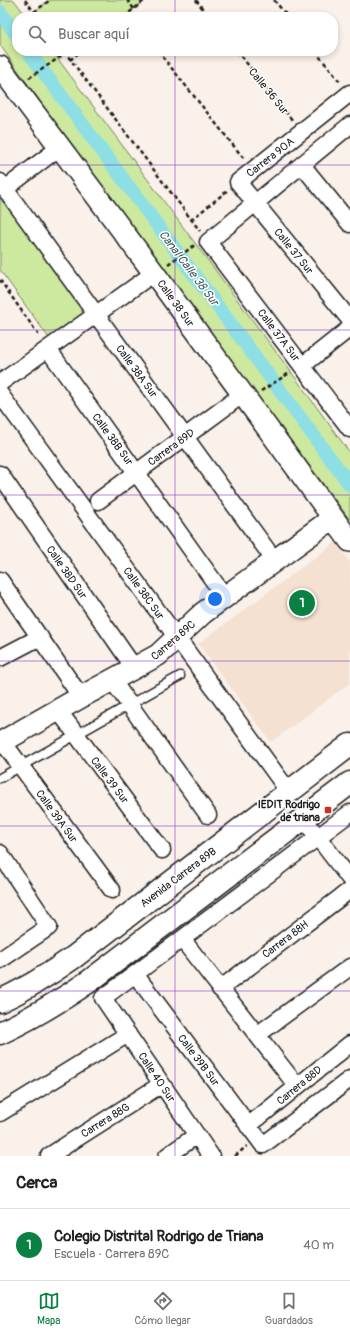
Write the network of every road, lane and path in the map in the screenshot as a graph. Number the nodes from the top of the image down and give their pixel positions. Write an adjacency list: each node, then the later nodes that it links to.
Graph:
1 (25, 0): 8 (path)
2 (50, 0): 8 (path)
3 (126, 0): 7 (path)
4 (145, 0): 7 (path)
5 (196, 0): 10 (path)
6 (274, 0): 11 (path)
7 (134, 9): 9 (path)
8 (34, 12)
9 (130, 12)
10 (206, 12)
11 (284, 12)
12 (61, 56): 20 (path)
13 (68, 56): 18 (path)
14 (75, 56): 18 (path)
15 (162, 56): 26 (path)
16 (241, 56): 23 (path, Calle 36 Sur)
17 (319, 56): 21 (path)
18 (70, 60): 27 (path, Carrera 90A)
19 (0, 67): 24 (street, Calle 38 Sur)
20 (25, 80)
21 (350, 94): 23 (street, Carrera 90A)
22 (350, 127): 25 (street)
23 (302, 132): 26 (street, Carrera 90A)
24 (60, 147): 28 (street); 32 (street, Calle 38 Sur)
25 (302, 165): 29 (street); 30 (street)
26 (253, 170): 27 (street, Carrera 90A)
27 (238, 182): 29 (street, Calle 37 Sur)
28 (2, 185): 34 (street, Calle 38A Sur)
29 (255, 203): 31 (street); 35 (street, Calle 37 Sur)
30 (350, 224)
31 (202, 243): 32 (path); 38 (street, Calle 37A Sur)
32 (158, 271): 34 (street); 41 (street, Calle 38 Sur)
33 (0, 280): 37 (path)
34 (96, 315): 37 (street); 43 (street, Calle 38A Sur)
35 (350, 320)
36 (350, 328): 38 (street)
37 (48, 349): 39 (street); 44 (street, Calle 38B Sur)
38 (297, 369): 41 (path); 42 (street, Calle 37A Sur)
39 (0, 383)
40 (0, 394): 53 (street, Calle 38C Sur)
41 (249, 394): 43 (street, Carrera 89D); 47 (street, Calle 38 Sur)
42 (350, 429)
43 (185, 437): 44 (street, Carrera 89D); 49 (street, Calle 38A Sur)
44 (137, 472): 46 (street, Carrera 89D); 51 (street, Calle 38B Sur)
45 (0, 474): 55 (street, Calle 38D Sur)
46 (98, 501)
47 (333, 518): 48 (street, Calle 38 Sur); 49 (street, Carrera 89C)
48 (350, 541)
49 (275, 561): 51 (street, Carrera 89C)
50 (0, 580): 52 (street)
51 (225, 597): 53 (street, Carrera 89C)
52 (40, 637): 54 (street); 58 (street)
53 (177, 638): 55 (street, Carrera 89C); 67 (street, Calle 38C Sur)
54 (0, 658)
55 (135, 669): 57 (street, Carrera 89C)
56 (180, 676): 59 (lane)
57 (112, 680): 58 (street, Carrera 89C); 59 (street)
58 (81, 697): 60 (street, Carrera 89C)
59 (130, 705): 61 (lane); 69 (street)
60 (58, 710): 61 (street, Calle 39 Sur); 62 (street, Carrera 89C)
61 (76, 735): 64 (lane); 72 (street, Calle 39 Sur)
62 (1, 743): 64 (street, Calle 39A Sur)
63 (350, 745): 67 (main road, Avenida Carrera 89B)
64 (21, 766): 65 (lane); 76 (street, Calle 39A Sur)
65 (0, 778)
66 (350, 783): 70 (main road)
67 (289, 792): 83 (main road, Avenida Carrera 89B)
68 (350, 813): 71 (street)
69 (208, 815)
70 (303, 818): 71 (street); 84 (main road)
71 (318, 837): 75 (street); 78 (street)
72 (162, 850)
73 (0, 854): 74 (street)
74 (6, 876): 79 (street)
75 (350, 879)
76 (112, 890)
77 (350, 890): 82 (street, Carrera 88H)
78 (182, 939): 81 (street); 82 (street)
79 (0, 960)
80 (350, 967): 86 (street)
81 (135, 974): 85 (street, Calle 40 Sur); 92 (street, Calle 39B Sur)
82 (220, 989): 86 (street)
83 (0, 1001)
84 (0, 1033)
85 (128, 1034): 90 (street, Calle 40 Sur); 91 (street)
86 (257, 1036): 88 (street)
87 (350, 1044): 92 (street, Carrera 88D)
88 (293, 1081)
89 (348, 1083): 92 (street, Calle 39B Sur)
90 (162, 1084): 93 (street, Calle 40 Sur); 94 (street, Carrera 88G)
91 (0, 1113)
92 (248, 1126)
93 (197, 1135): 95 (street); 96 (street, Calle 40 Sur)
94 (49, 1156)
95 (167, 1156)
96 (211, 1156)

